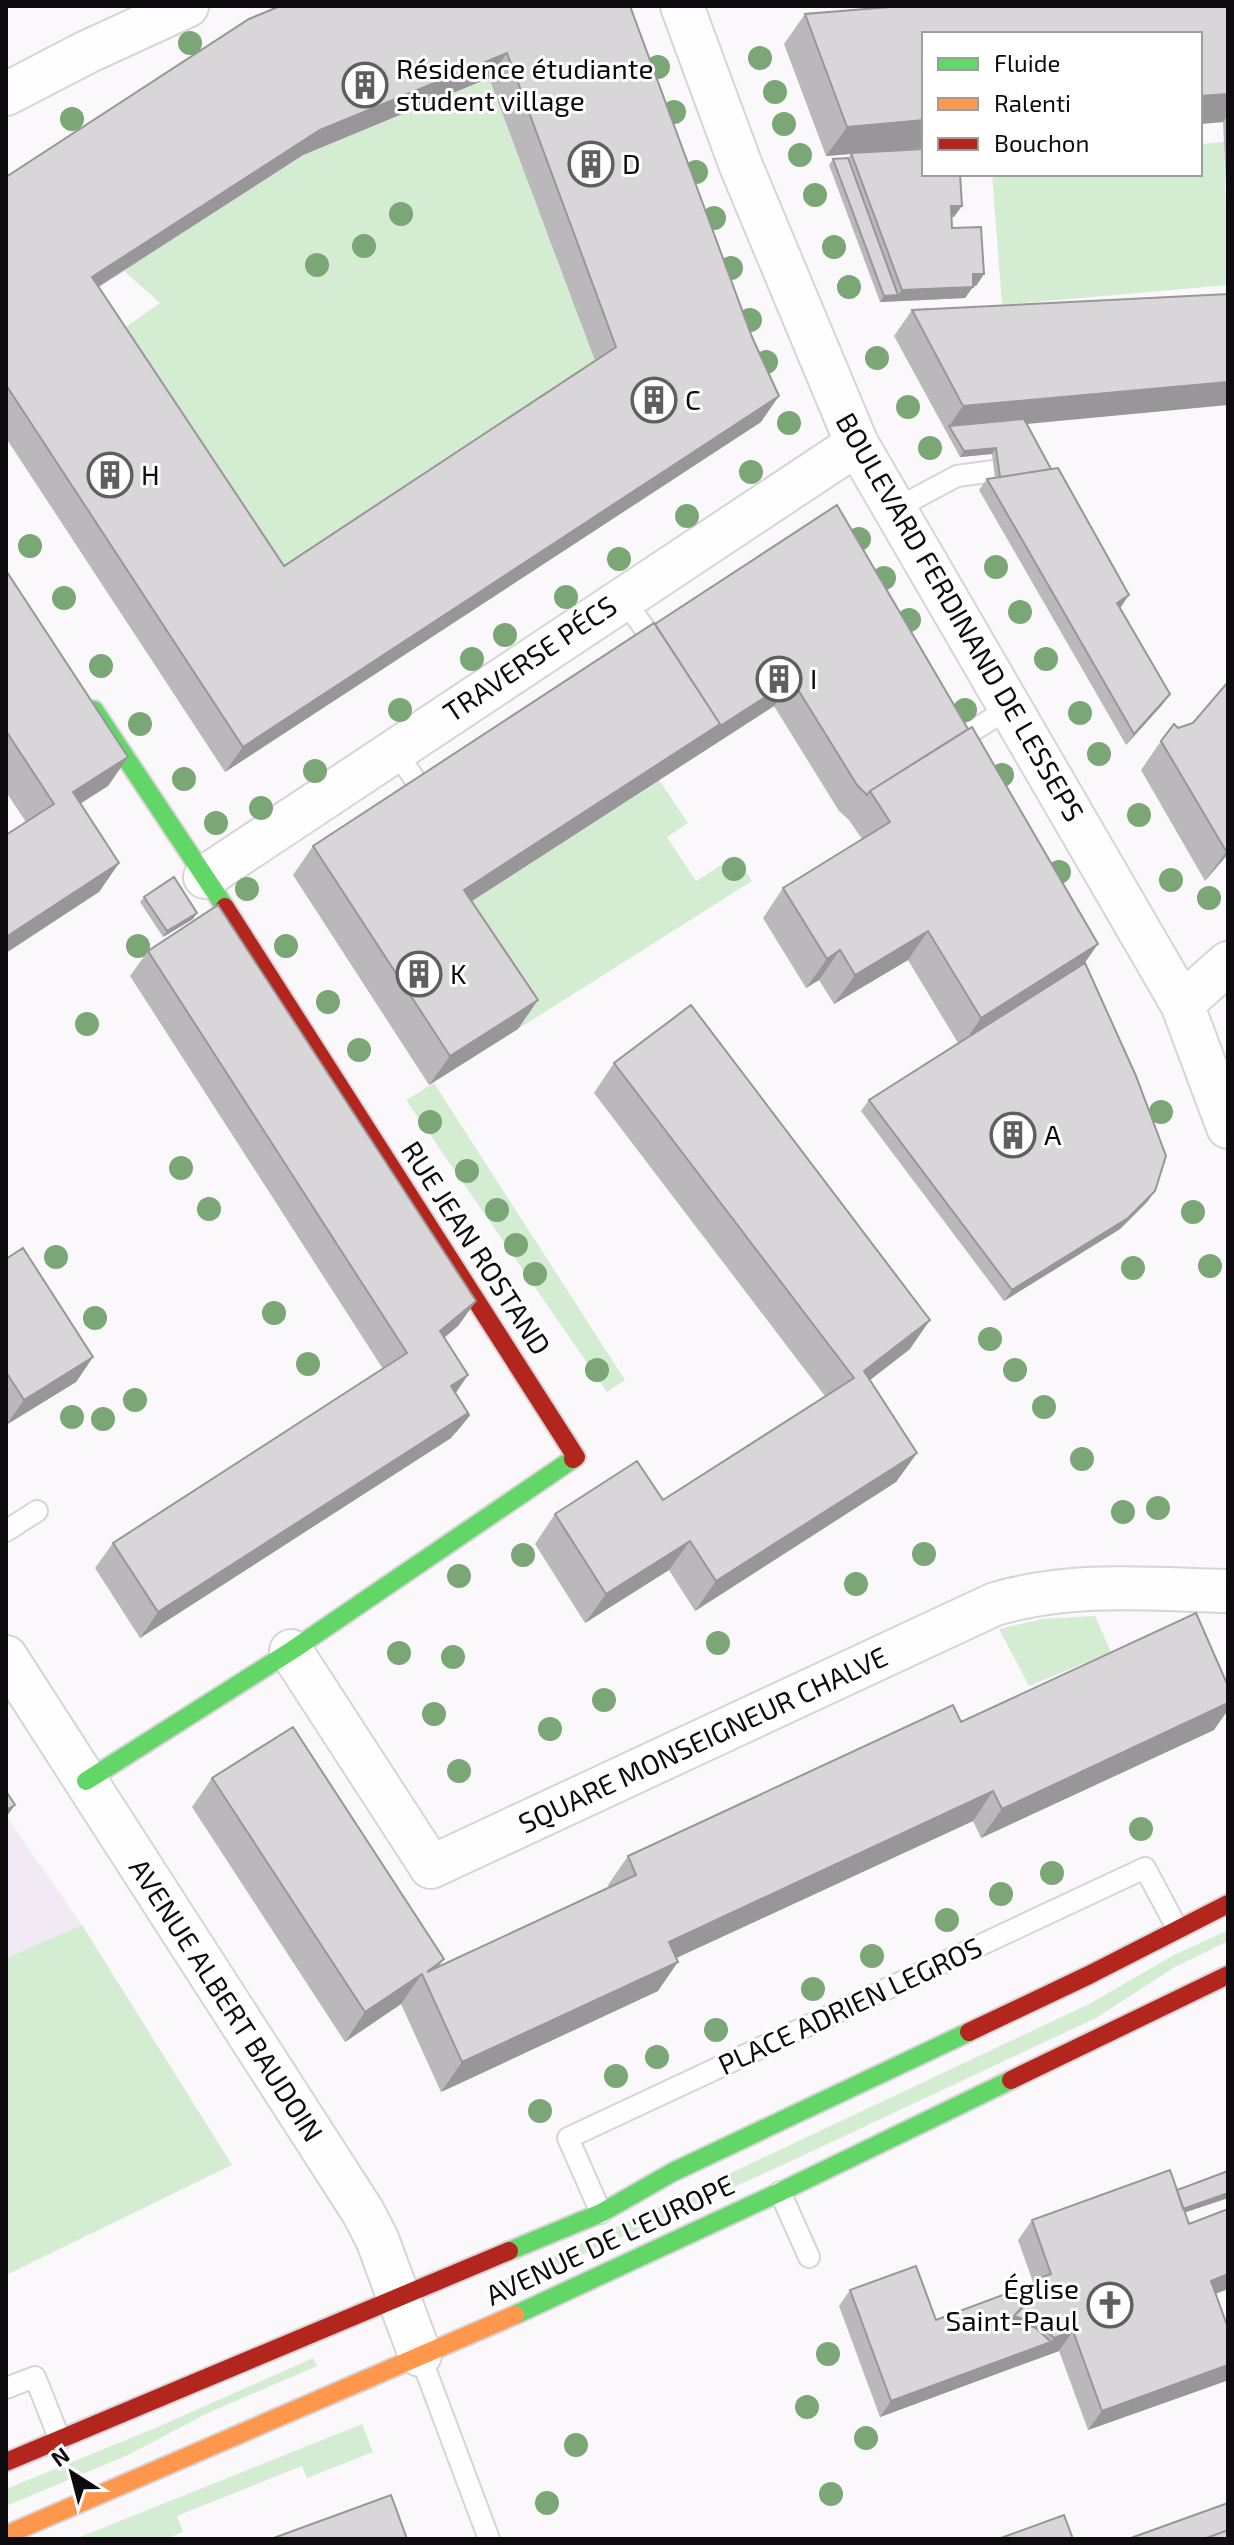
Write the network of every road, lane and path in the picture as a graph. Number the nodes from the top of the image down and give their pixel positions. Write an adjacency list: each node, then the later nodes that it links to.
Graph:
1 (187, 6): 3 (street)
2 (682, 6): 4 (street, BOULEVARD FERDINAND DE LESSEPS)
3 (6, 94)
4 (857, 444): 6 (street, BOULEVARD FERDINAND DE LESSEPS); 7 (street, TRAVERSE PÉCS)
5 (994, 471): 6 (lane)
6 (895, 509): 10 (street, BOULEVARD FERDINAND DE LESSEPS)
7 (623, 598): 8 (lane); 12 (street, TRAVERSE PÉCS)
8 (652, 639)
9 (84, 695): 14 (main road, RUE JEAN ROSTAND)
10 (1011, 707): 11 (lane); 16 (street, BOULEVARD FERDINAND DE LESSEPS)
11 (946, 747)
12 (395, 750): 13 (lane); 14 (street, TRAVERSE PÉCS)
13 (422, 790)
14 (205, 877): 21 (main road, RUE JEAN ROSTAND)
15 (1228, 963): 16 (street)
16 (1182, 1004): 17 (street, BOULEVARD FERDINAND DE LESSEPS)
17 (1228, 1127)
18 (37, 1511): 19 (lane)
19 (6, 1531)
20 (1228, 1591): 21 (street, SQUARE MONSEIGNEUR CHALVE)
21 (291, 1651): 23 (main road, RUE JEAN ROSTAND)
22 (6, 1657): 23 (street, AVENUE ALBERT BAUDOIN)
23 (86, 1781): 30 (street, AVENUE ALBERT BAUDOIN)
24 (1228, 1904): 25 (main road, AVENUE DE L'EUROPE)
25 (1177, 1928): 28 (main road, AVENUE DE L'EUROPE); 28 (lane, PLACE ADRIEN LEGROS)
26 (1228, 1975): 27 (main road, AVENUE DE L'EUROPE)
27 (780, 2192): 29 (lane); 31 (main road, AVENUE DE L'EUROPE)
28 (601, 2213): 30 (main road, AVENUE DE L'EUROPE)
29 (809, 2257)
30 (398, 2298): 31 (street, AVENUE ALBERT BAUDOIN); 33 (main road, AVENUE DE L'EUROPE)
31 (420, 2355): 35 (main road, AVENUE DE L'EUROPE); 36 (lane)
32 (6, 2388): 33 (lane)
33 (60, 2440): 34 (main road, AVENUE DE L'EUROPE)
34 (6, 2462)
35 (6, 2535)
36 (489, 2539)

